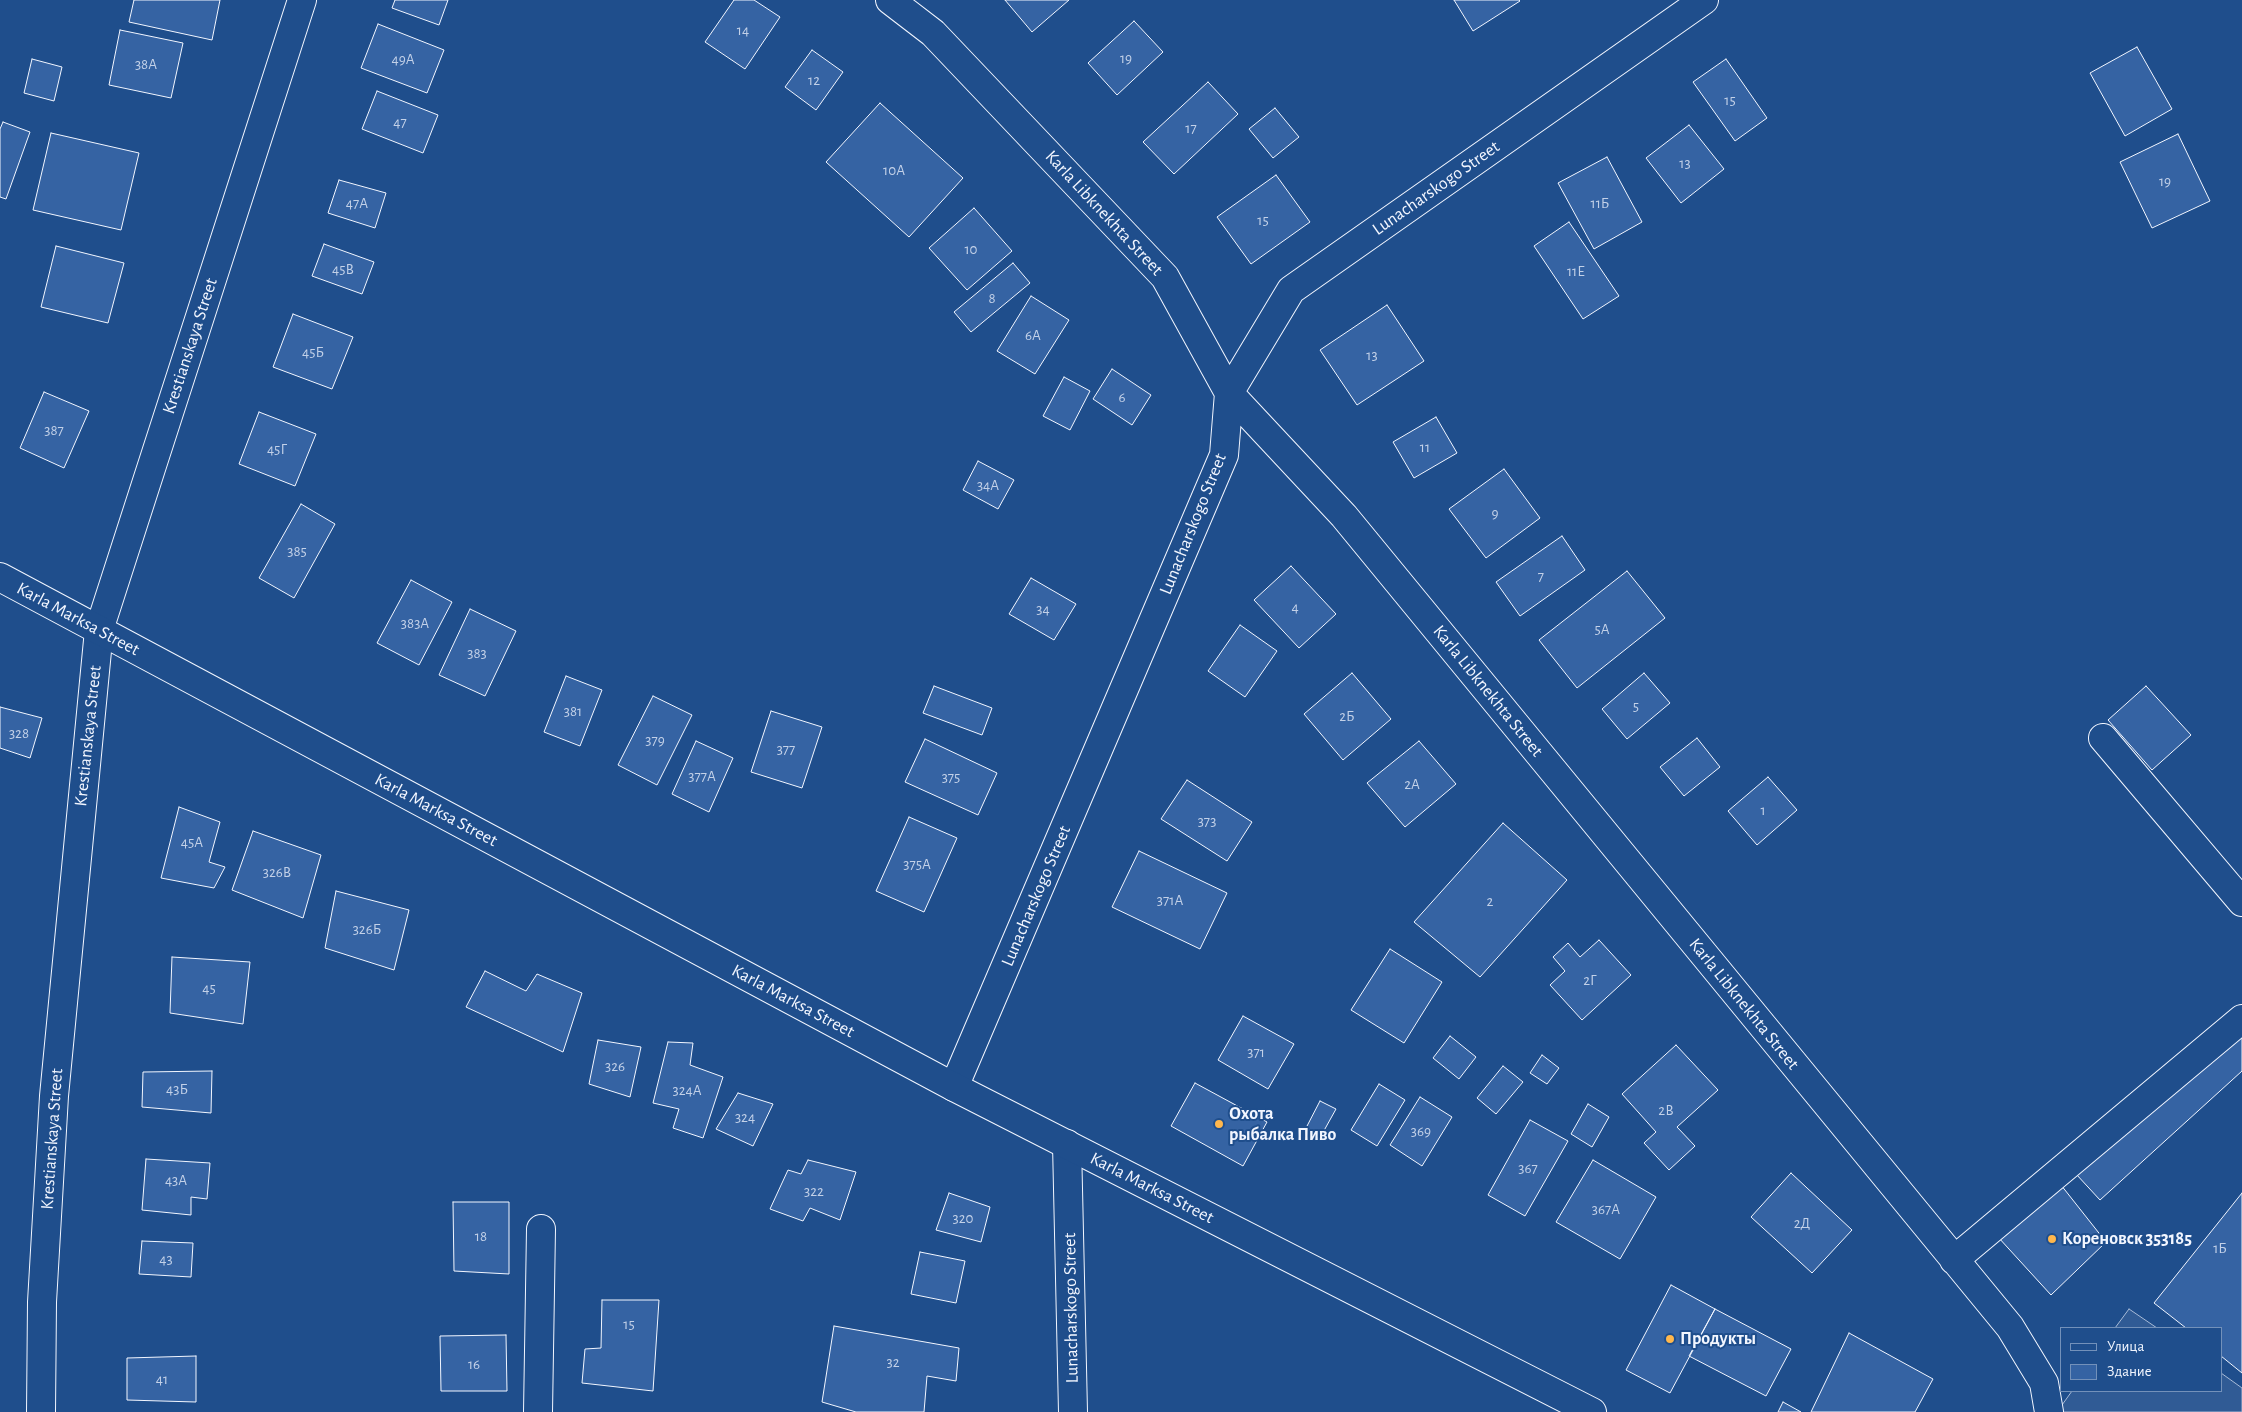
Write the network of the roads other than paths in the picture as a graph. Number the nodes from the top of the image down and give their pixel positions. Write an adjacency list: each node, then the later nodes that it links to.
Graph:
1 (302, 0): 6 (street, Krestianskaya Street)
2 (890, 0): 4 (street, Karla Libknekhta Street)
3 (1704, 0): 4 (street, Lunacharskogo Street)
4 (1229, 393): 10 (street, Lunacharskogo Street); 13 (street, Karla Libknekhta Street)
5 (0, 577): 6 (street, Karla Marksa Street)
6 (99, 630): 10 (street, Karla Marksa Street); 14 (street, Krestianskaya Street)
7 (2103, 738): 8 (street)
8 (2242, 902)
9 (2242, 1019): 13 (street)
10 (954, 1087): 11 (street, Karla Marksa Street)
11 (1067, 1144): 16 (street, Lunacharskogo Street); 17 (street, Karla Marksa Street)
12 (541, 1229): 15 (street)
13 (1954, 1260): 18 (street, Karla Libknekhta Street)
14 (41, 1412)
15 (538, 1412)
16 (1073, 1412)
17 (1592, 1412)
18 (2049, 1412)

